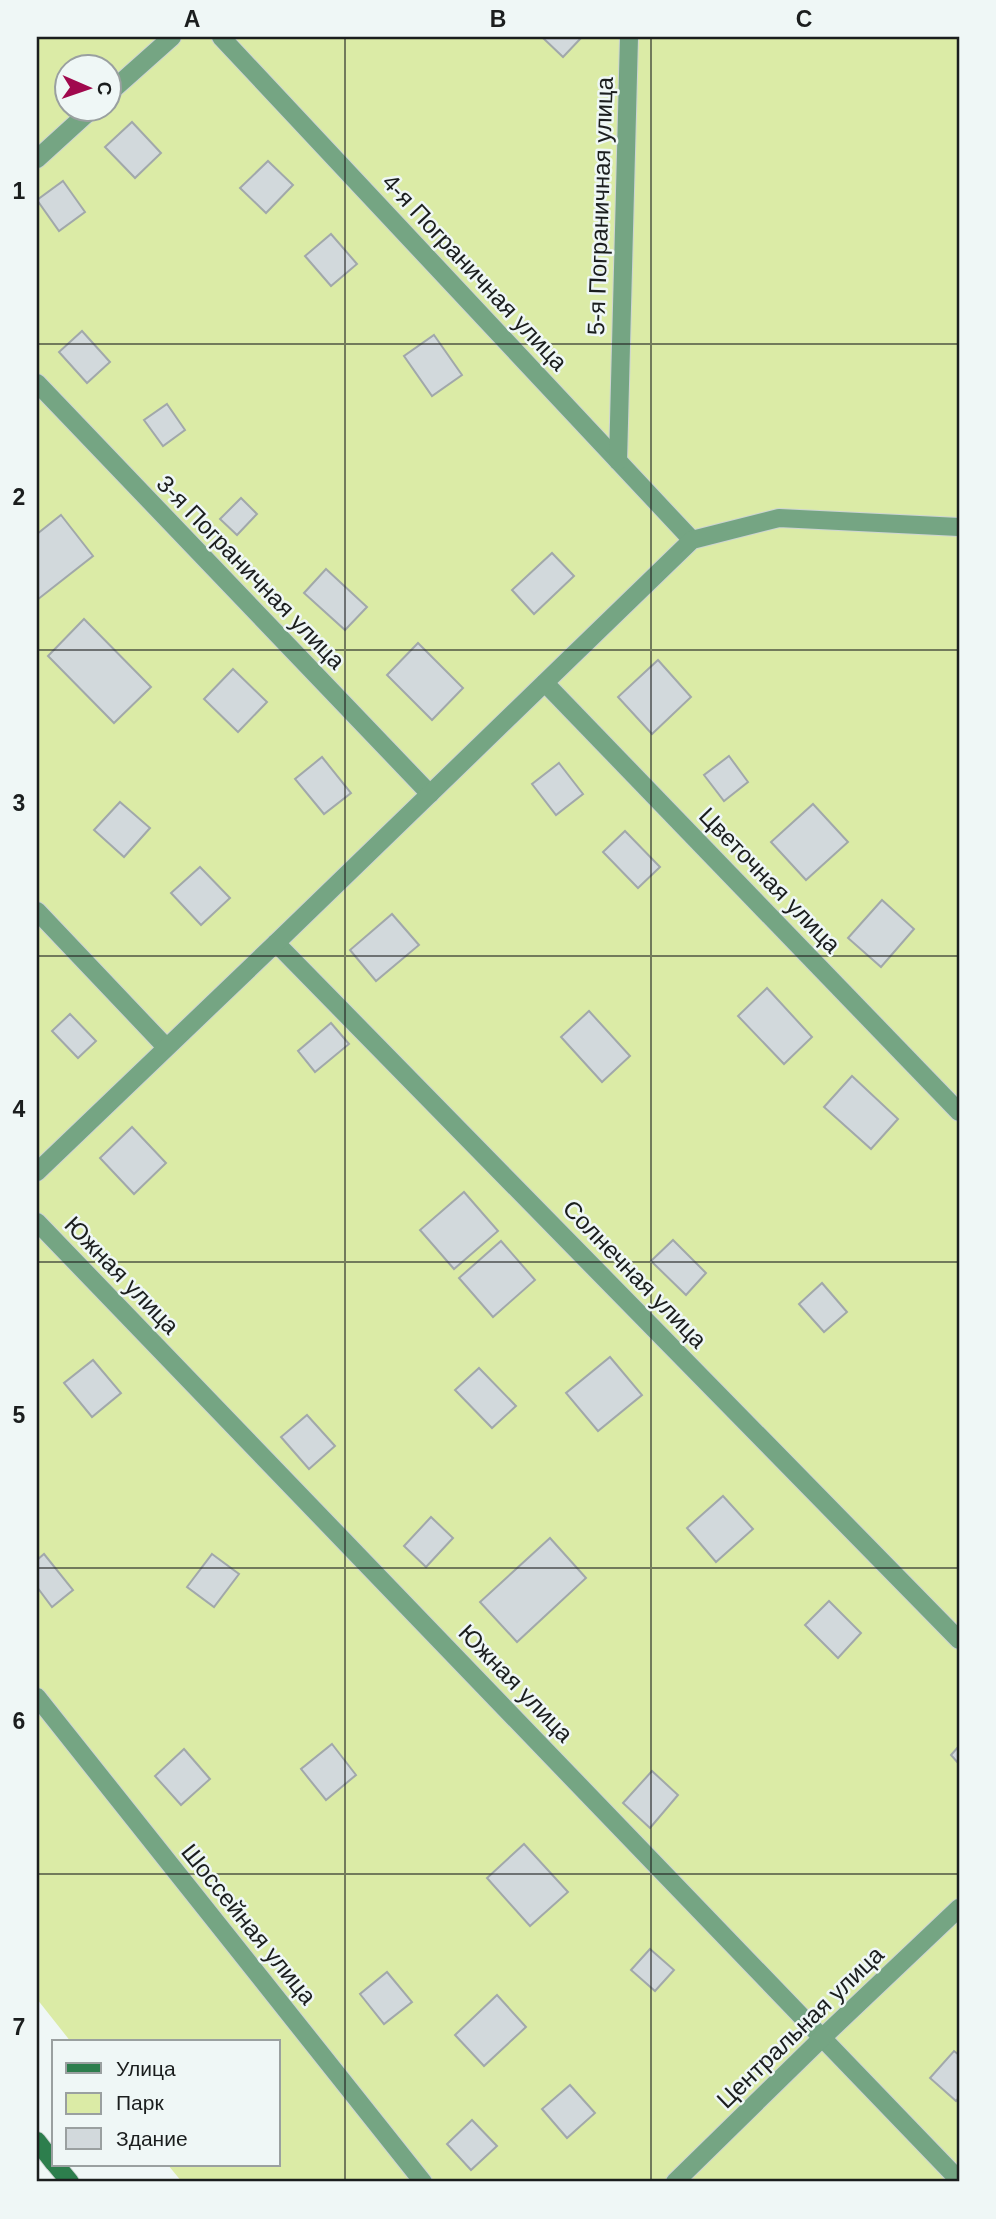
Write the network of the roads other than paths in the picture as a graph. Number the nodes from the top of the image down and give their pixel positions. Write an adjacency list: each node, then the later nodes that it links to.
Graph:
1 (172, 37): 4 (lane)
2 (221, 37): 8 (lane, 4-я Пограничная улица)
3 (629, 37): 8 (lane, 5-я Пограничная улица)
4 (122, 82)
5 (78, 122): 6 (lane)
6 (37, 159)
7 (37, 383): 12 (lane, 3-я Пограничная улица)
8 (618, 461): 10 (lane, 4-я Пограничная улица)
9 (959, 527): 10 (lane)
10 (692, 540): 11 (lane)
11 (545, 682): 12 (lane); 16 (lane, Цветочная улица)
12 (430, 794): 14 (lane)
13 (37, 911): 15 (lane)
14 (276, 943): 15 (lane); 19 (lane, Солнечная улица)
15 (166, 1047): 17 (lane)
16 (959, 1112)
17 (37, 1172)
18 (37, 1222): 22 (lane, Южная улица)
19 (959, 1640)
20 (37, 1697): 28 (lane, Шоссейная улица)
21 (959, 1908): 22 (lane, Центральная улица)
22 (823, 2037): 26 (lane, Южная улица); 29 (lane, Центральная улица)
23 (37, 2141): 24 (main road)
24 (52, 2160)
25 (57, 2166): 27 (main road)
26 (959, 2180)
27 (70, 2182)
28 (424, 2182)
29 (675, 2182)

